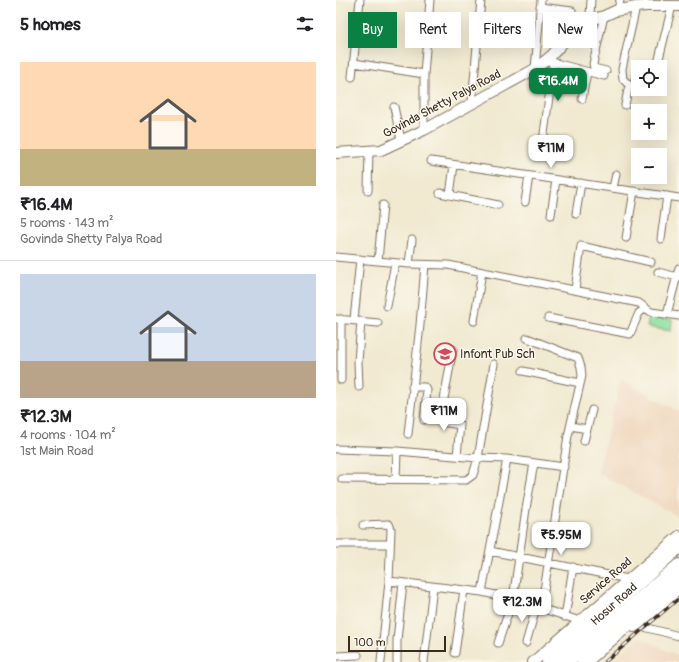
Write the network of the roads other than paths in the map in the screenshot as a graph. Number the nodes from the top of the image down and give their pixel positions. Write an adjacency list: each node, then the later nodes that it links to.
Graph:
1 (360, 0): 16 (street)
2 (430, 0): 19 (street)
3 (481, 0): 22 (street)
4 (591, 0): 10 (street)
5 (541, 4): 9 (street); 17 (street)
6 (619, 5): 8 (street, Govinda Shetty Palya Road); 11 (street, Govinda Shetty Palya Road)
7 (675, 6): 8 (street, Govinda Shetty Palya Road); 15 (street)
8 (636, 7): 23 (street)
9 (572, 11)
10 (590, 12)
11 (604, 16): 12 (street, Govinda Shetty Palya Road); 18 (street)
12 (597, 18)
13 (561, 48): 14 (street, Govinda Shetty Palya Road)
14 (552, 59): 17 (street, Govinda Shetty Palya Road); 18 (street); 27 (street)
15 (658, 60)
16 (354, 63): 19 (street); 20 (street)
17 (535, 69): 22 (street, Govinda Shetty Palya Road)
18 (587, 72): 21 (street)
19 (424, 74): 25 (street)
20 (352, 77)
21 (582, 99)
22 (472, 103): 25 (street, Govinda Shetty Palya Road)
23 (626, 105)
24 (394, 107): 26 (street)
25 (424, 130): 26 (street, Govinda Shetty Palya Road)
26 (401, 140): 28 (street, Govinda Shetty Palya Road)
27 (542, 148)
28 (369, 151): 29 (street, Govinda Shetty Palya Road); 37 (street)
29 (336, 153)
30 (431, 161): 31 (street)
31 (454, 165): 33 (street); 40 (street)
32 (616, 174): 36 (street)
33 (529, 176): 34 (street); 43 (street)
34 (556, 180): 35 (street); 47 (street)
35 (581, 183): 36 (street); 46 (street)
36 (613, 188): 38 (street)
37 (368, 190)
38 (634, 191): 41 (street); 48 (street)
39 (440, 193): 40 (street)
40 (450, 195): 45 (street)
41 (667, 196): 42 (street); 49 (street)
42 (679, 198)
43 (525, 202)
44 (383, 205): 53 (street)
45 (498, 205)
46 (576, 214)
47 (551, 215)
48 (626, 238)
49 (661, 239)
50 (412, 240): 56 (street)
51 (336, 257): 52 (street)
52 (360, 259): 53 (street); 69 (street)
53 (378, 261): 55 (street)
54 (651, 262): 62 (street)
55 (396, 263): 56 (street); 63 (street)
56 (409, 264): 57 (street)
57 (425, 265): 59 (street); 79 (street)
58 (679, 268): 61 (street)
59 (482, 272): 62 (street); 70 (street)
60 (658, 272): 61 (street)
61 (677, 277): 65 (street)
62 (574, 290): 64 (street)
63 (386, 306)
64 (646, 308): 65 (street); 67 (street)
65 (668, 314): 66 (street)
66 (679, 316)
67 (548, 318)
68 (339, 319): 69 (street); 76 (street)
69 (357, 320): 71 (street); 78 (street)
70 (474, 321)
71 (378, 323)
72 (527, 338): 77 (street)
73 (453, 349): 81 (street)
74 (494, 364): 91 (street)
75 (523, 372): 77 (street)
76 (341, 380)
77 (580, 383): 84 (street)
78 (359, 387)
79 (412, 387): 80 (street); 86 (street)
80 (426, 409): 81 (street); 83 (street)
81 (442, 410): 90 (street)
82 (592, 410): 85 (street)
83 (424, 420)
84 (570, 426): 85 (street); 94 (street)
85 (587, 429): 87 (street)
86 (408, 434)
87 (584, 441)
88 (336, 449): 89 (street)
89 (397, 451): 90 (street); 96 (street)
90 (456, 456): 91 (street)
91 (478, 458): 92 (street); 96 (street)
92 (507, 459): 93 (street); 102 (street)
93 (534, 463): 94 (street); 104 (street)
94 (564, 467): 105 (street)
95 (342, 479): 96 (street)
96 (396, 479)
97 (363, 525): 100 (street)
98 (679, 536): 109 (street, Service Road)
99 (336, 544): 100 (street)
100 (390, 544): 111 (street)
101 (679, 546): 132 (highway, Hosur Road)
102 (490, 551): 104 (street); 116 (street)
103 (679, 555): 133 (highway)
104 (520, 557): 105 (street); 117 (street)
105 (548, 564): 107 (street); 118 (street)
106 (679, 566): 134 (highway)
107 (573, 567): 109 (street); 119 (street)
108 (679, 573): 135 (highway, Hosur Road)
109 (628, 579): 120 (street, Service Road)
110 (679, 579): 136 (highway)
111 (389, 581): 112 (street); 128 (street)
112 (403, 583): 113 (street); 129 (street)
113 (434, 587): 114 (street); 130 (street)
114 (464, 590): 116 (street); 125 (street)
115 (679, 590): 121 (street)
116 (482, 592): 117 (street)
117 (513, 599): 118 (street); 123 (street)
118 (539, 609): 119 (street); 124 (street)
119 (565, 618): 120 (street)
120 (580, 621): 131 (street, Service Road)
121 (636, 625): 122 (street); 137 (street)
122 (679, 636)
123 (498, 643)
124 (526, 643)
125 (455, 652)
126 (358, 655): 127 (street)
127 (336, 656)
128 (381, 662)
129 (397, 662)
130 (424, 662)
131 (533, 662)
132 (549, 662)
133 (555, 662)
134 (567, 662)
135 (575, 662)
136 (584, 662)
137 (594, 662)

